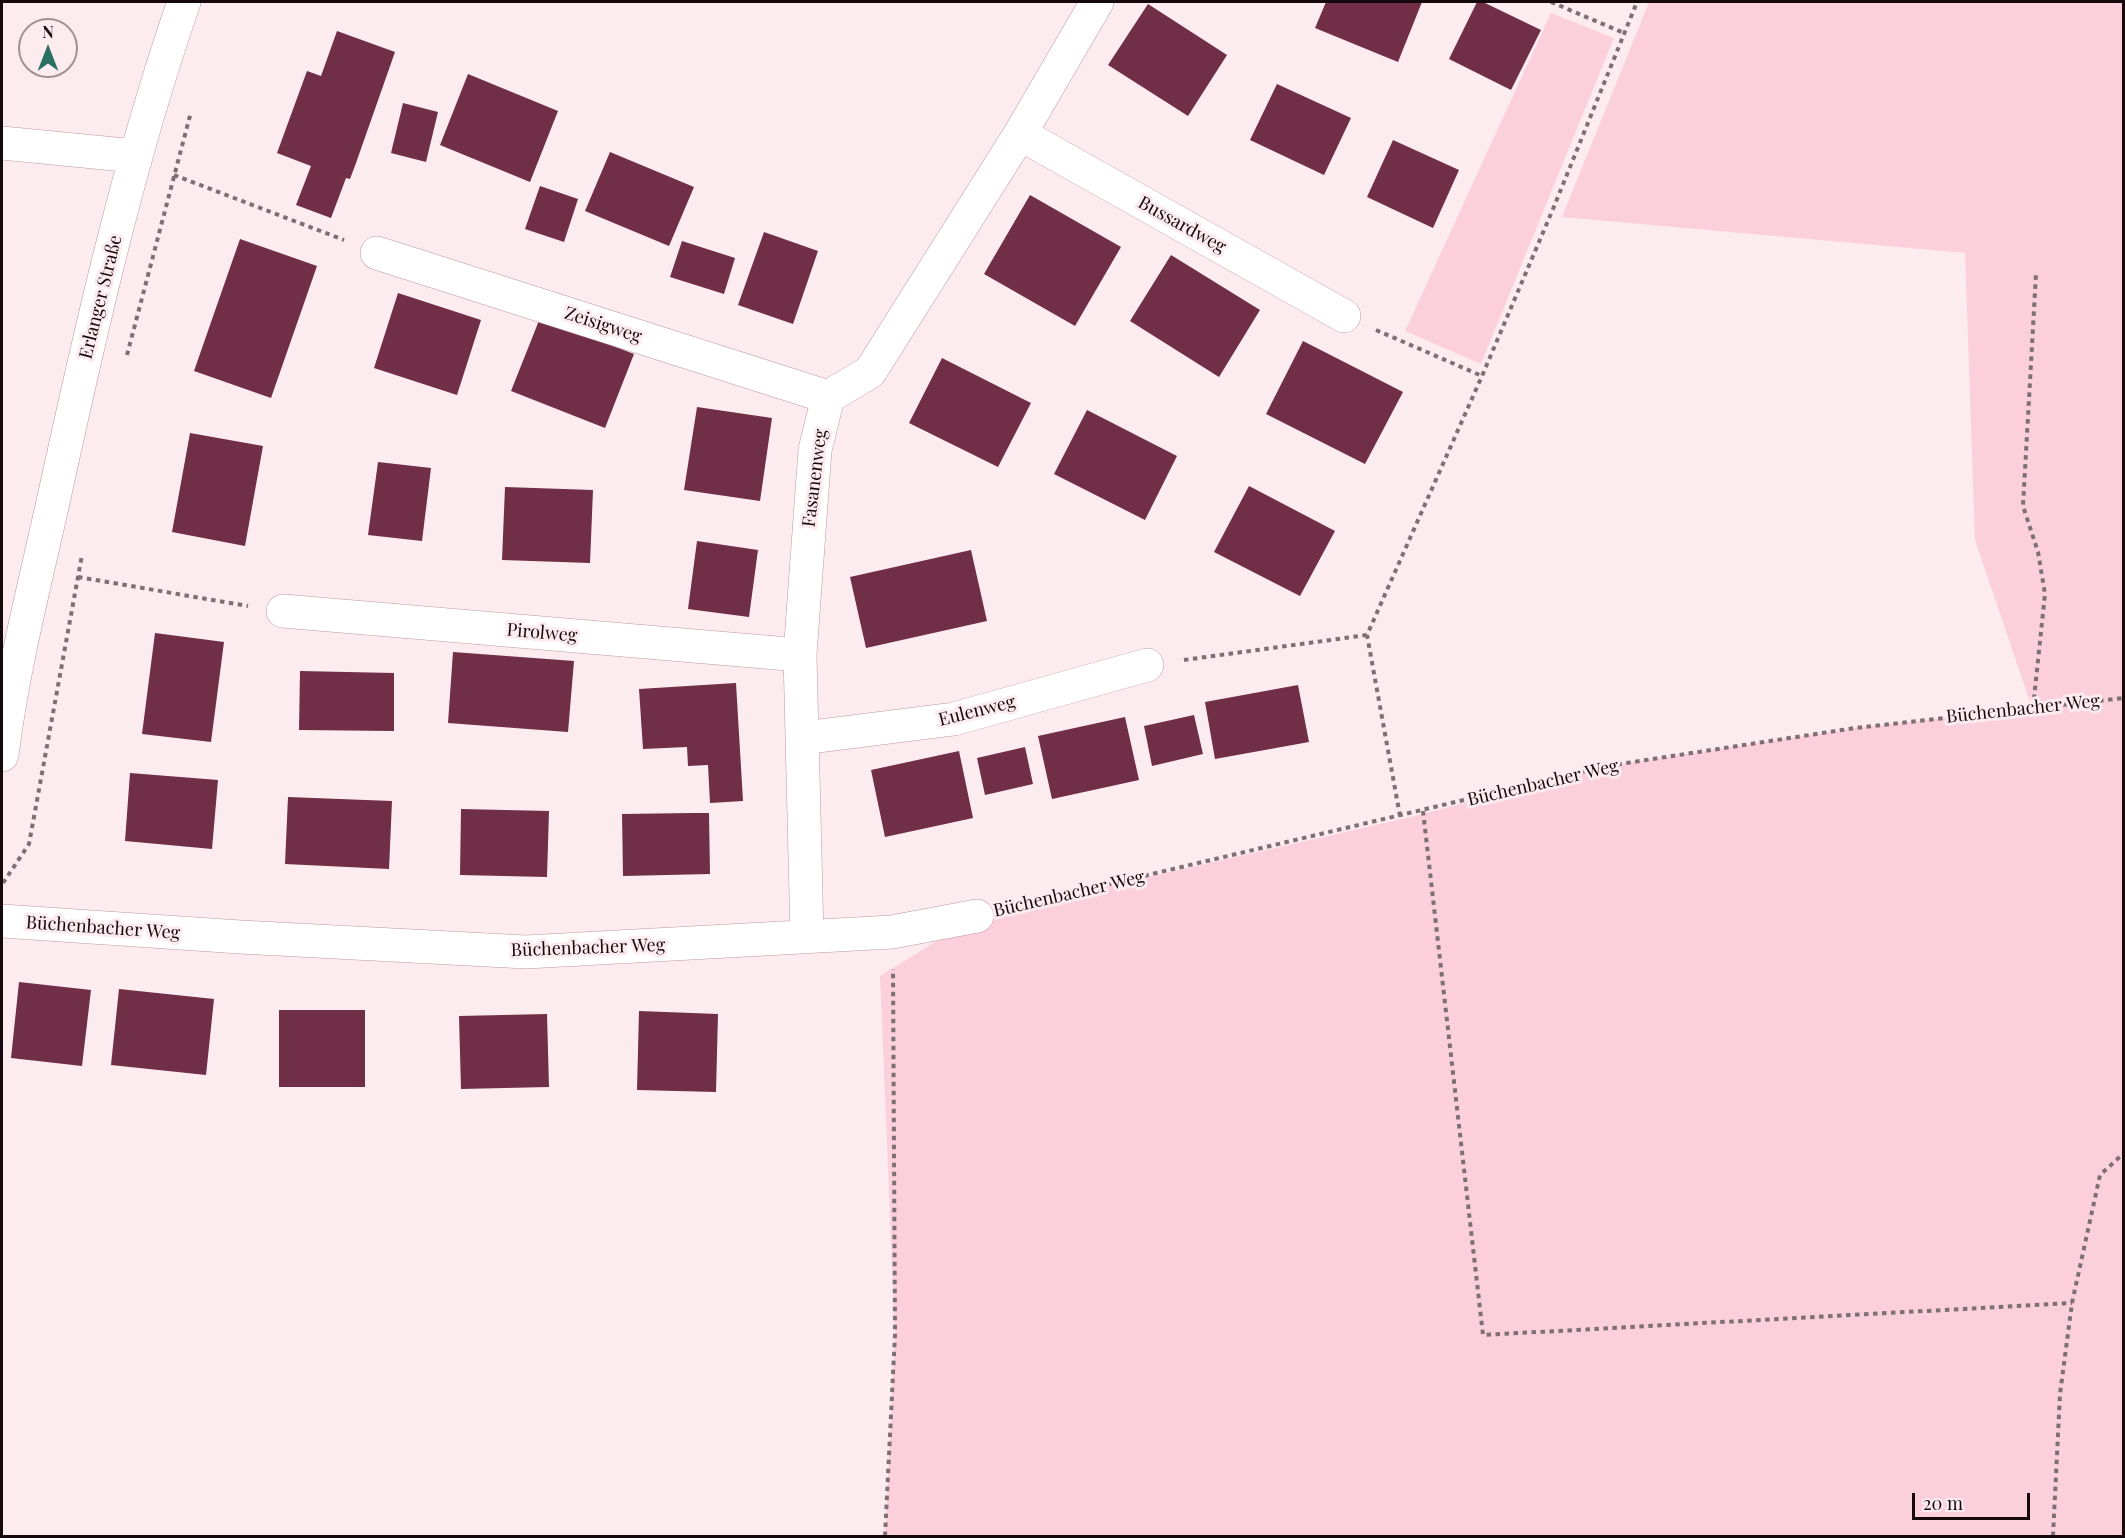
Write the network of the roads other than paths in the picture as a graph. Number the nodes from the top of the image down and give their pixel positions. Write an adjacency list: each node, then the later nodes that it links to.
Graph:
1 (184, 2): 5 (street, Erlanger Straße)
2 (1096, 2): 3 (street)
3 (1020, 134): 7 (street, Bussardweg); 8 (street)
4 (2, 143): 5 (street)
5 (135, 156): 9 (street, Erlanger Straße)
6 (377, 253): 8 (street, Zeisigweg)
7 (1344, 316)
8 (828, 396): 12 (street, Fasanenweg)
9 (31, 596): 11 (street); 15 (street, Erlanger Straße)
10 (284, 611): 12 (street, Pirolweg)
11 (2, 627)
12 (800, 656): 14 (street, Fasanenweg)
13 (1147, 665): 14 (street, Eulenweg)
14 (803, 738): 18 (street, Fasanenweg)
15 (2, 755)
16 (977, 916): 18 (street, Büchenbacher Weg)
17 (2, 921): 18 (street, Büchenbacher Weg)
18 (807, 936)

